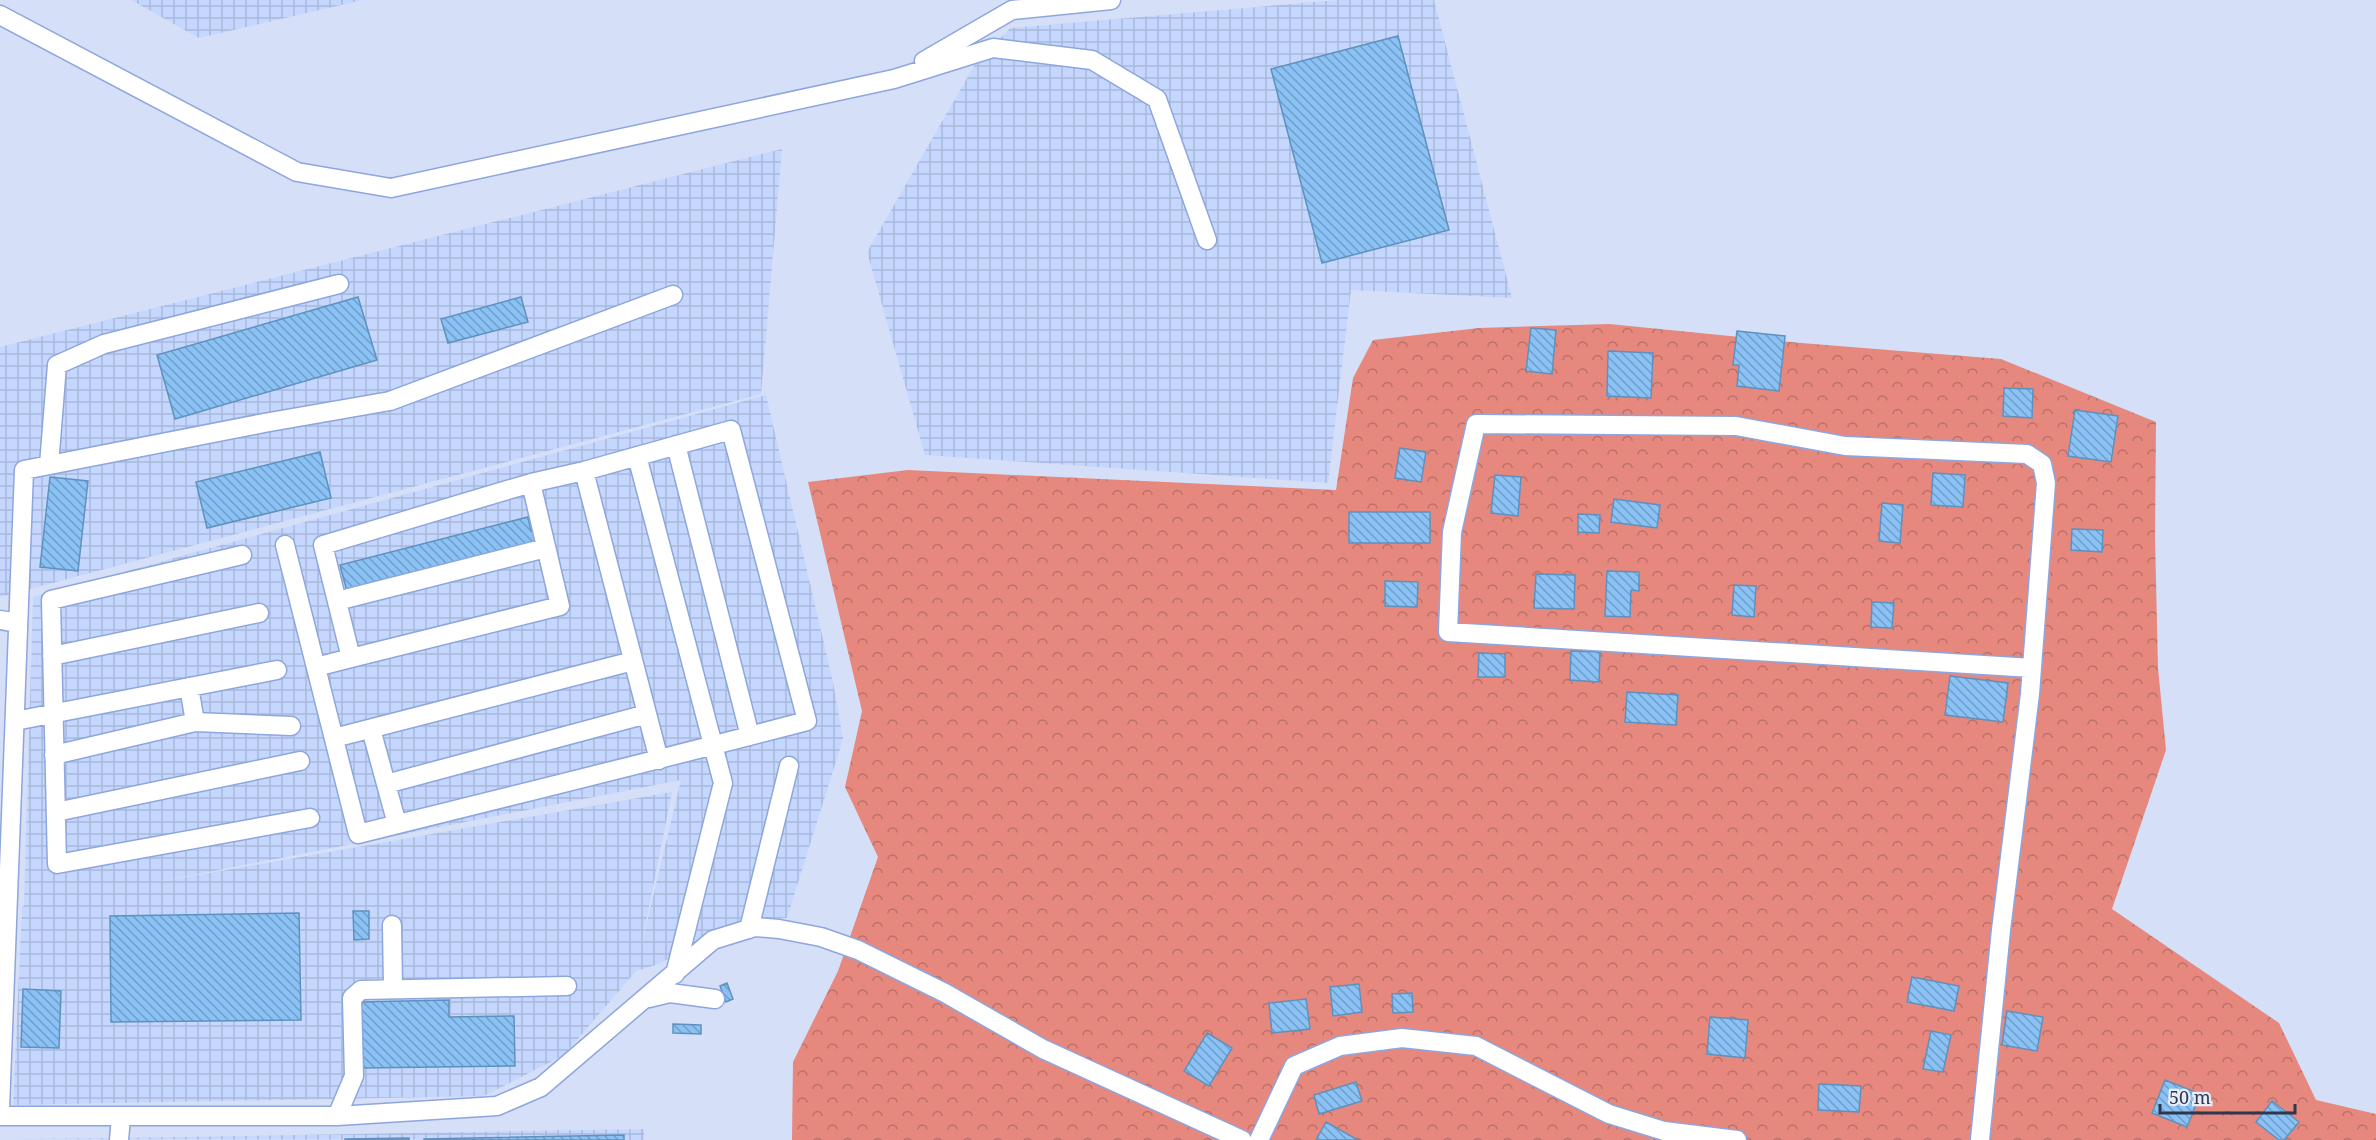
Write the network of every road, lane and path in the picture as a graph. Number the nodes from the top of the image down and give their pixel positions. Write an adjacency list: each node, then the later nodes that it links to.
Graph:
1 (1111, 0): 3 (street)
2 (0, 15): 3 (street)
3 (894, 79): 4 (street)
4 (1207, 240)
5 (339, 284): 9 (street)
6 (673, 296): 9 (street)
7 (676, 445): 8 (street); 31 (street); 31 (street)
8 (637, 456): 10 (street); 33 (street)
9 (49, 465): 17 (street)
10 (585, 471): 11 (street); 20 (street)
11 (531, 483): 13 (street); 15 (street)
12 (285, 545): 21 (street)
13 (546, 548): 15 (street); 19 (street)
14 (242, 555): 18 (street)
15 (337, 601): 19 (street)
16 (259, 613): 18 (street)
17 (9, 621): 27 (street)
18 (52, 656): 25 (street)
19 (351, 658): 21 (street)
20 (633, 661): 26 (street); 30 (street)
21 (316, 667): 32 (street)
22 (2032, 668): 22 (street); 57 (street)
23 (277, 670): 24 (street)
24 (189, 687): 25 (street); 28 (street)
25 (53, 714): 27 (street); 34 (street)
26 (647, 714): 35 (street); 38 (street)
27 (15, 721): 49 (street)
28 (195, 723): 29 (street); 34 (street)
29 (291, 726)
30 (371, 729): 32 (street); 38 (street)
31 (750, 736): 33 (street)
32 (334, 738): 41 (street)
33 (713, 746): 35 (street); 44 (street)
34 (54, 754): 39 (street)
35 (659, 759): 41 (street)
36 (300, 761): 39 (street)
37 (789, 766): 43 (street)
38 (386, 784): 41 (street)
39 (56, 812): 40 (street)
40 (310, 818)
41 (397, 824)
42 (392, 925): 46 (street)
43 (749, 929): 44 (street); 54 (street)
44 (675, 974): 47 (street)
45 (567, 986): 46 (street)
46 (393, 989): 51 (street)
47 (647, 998): 48 (street); 51 (street)
48 (715, 999)
49 (0, 1109)
50 (0, 1116): 52 (street)
51 (337, 1116): 52 (street)
52 (121, 1117): 53 (street)
53 (119, 1140)
54 (1242, 1140)
55 (1259, 1140): 56 (street)
56 (1737, 1140)
57 (1980, 1140)

